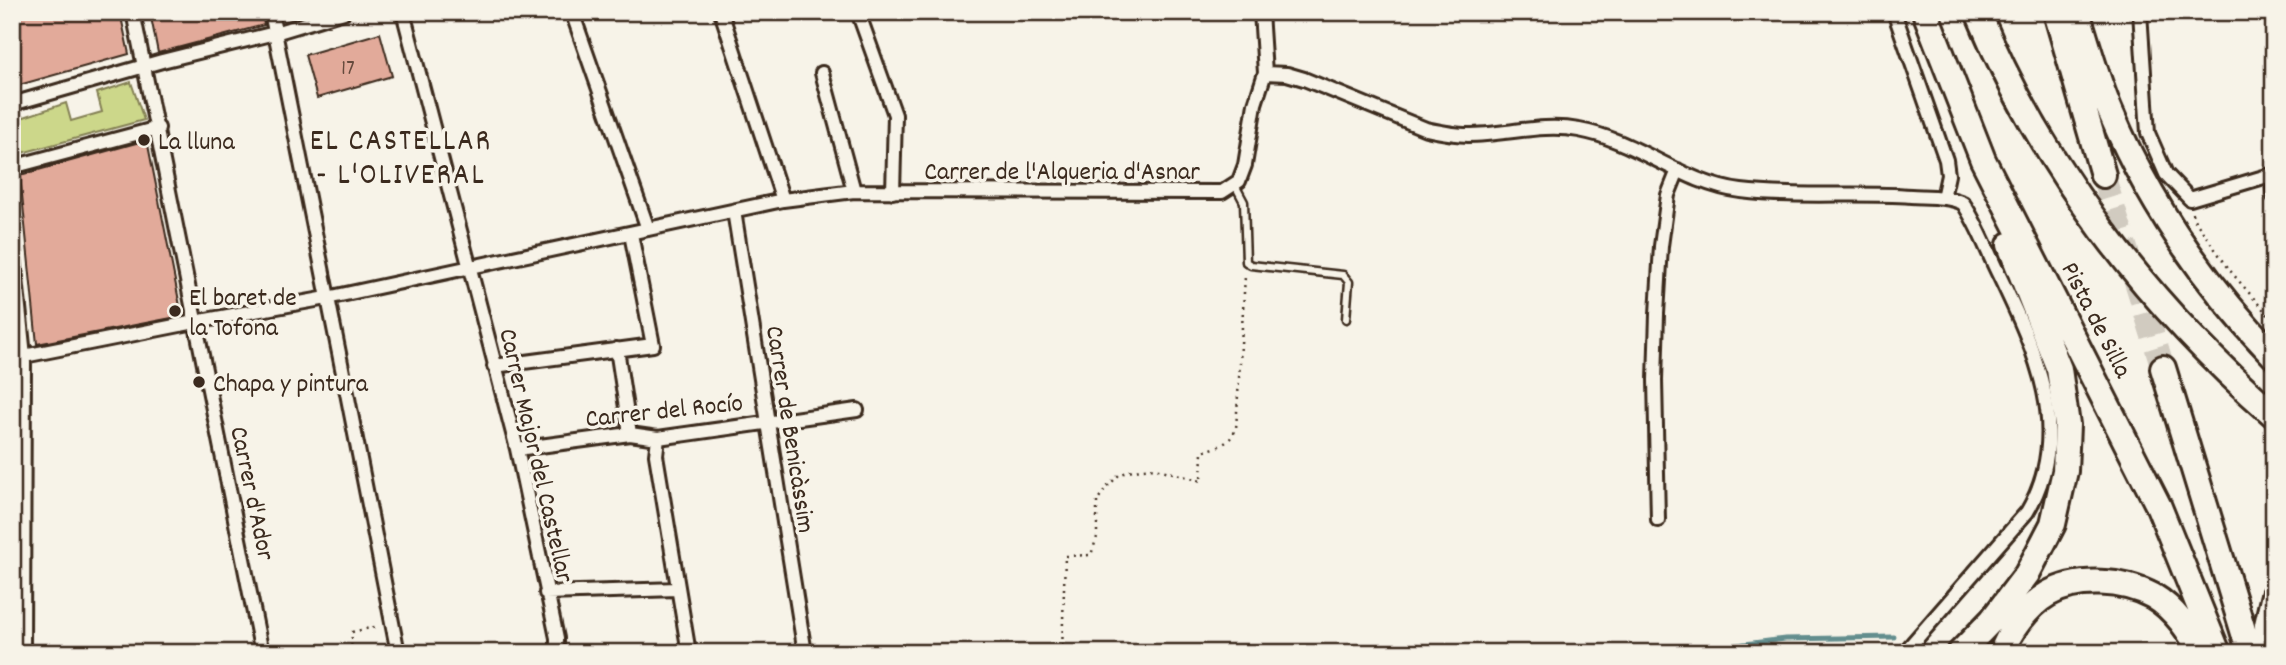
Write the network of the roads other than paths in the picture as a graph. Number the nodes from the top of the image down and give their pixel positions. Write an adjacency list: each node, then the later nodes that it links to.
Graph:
1 (134, 12): 16 (street, Carrer d'Ador)
2 (271, 12): 15 (street)
3 (344, 12): 15 (street)
4 (403, 12): 36 (street, Carrer Major del Castellar)
5 (572, 12): 33 (street)
6 (720, 12): 31 (street)
7 (858, 12): 28 (street)
8 (1261, 12): 18 (street)
9 (1894, 12): 30 (street)
10 (1925, 12): 21 (highway, Pista de Silla)
11 (1978, 12): 46 (highway)
12 (2056, 12): 24 (highway)
13 (2077, 12): 42 (highway)
14 (2140, 12): 25 (street)
15 (275, 33): 16 (street); 37 (street)
16 (144, 66): 19 (street); 20 (street, Carrer d'Ador)
17 (822, 73): 27 (street)
18 (1265, 74): 23 (street); 26 (street, Carrer de l'Alqueria d'Asnar)
19 (12, 104)
20 (158, 128): 22 (street); 39 (street, Carrer d'Ador)
21 (1983, 160): 62 (highway); 65 (highway, Pista de Silla)
22 (12, 167)
23 (1678, 170): 30 (street); 51 (street)
24 (2103, 175)
25 (2272, 175): 29 (street)
26 (1235, 185): 28 (street, Carrer de l'Alqueria d'Asnar); 38 (lane)
27 (854, 191): 28 (street, Carrer de l'Alqueria d'Asnar); 31 (street, Carrer de l'Alqueria d'Asnar)
28 (892, 192)
29 (2274, 196)
30 (1942, 198): 61 (street)
31 (783, 200): 32 (street, Carrer de l'Alqueria d'Asnar)
32 (734, 211): 33 (street, Carrer de l'Alqueria d'Asnar); 47 (street, Carrer de Benicàssim)
33 (648, 229): 34 (street, Carrer de l'Alqueria d'Asnar)
34 (631, 233): 36 (street, Carrer de l'Alqueria d'Asnar); 40 (street)
35 (12, 239): 41 (street)
36 (471, 268): 37 (street, Carrer de l'Alqueria d'Asnar); 43 (street, Carrer Major del Castellar)
37 (327, 299): 39 (street, Carrer de l'Alqueria d'Asnar); 57 (street)
38 (1346, 319)
39 (195, 322): 41 (street, Carrer de l'Alqueria d'Asnar); 56 (street, Carrer d'Ador)
40 (617, 349): 43 (street); 48 (street)
41 (24, 356): 55 (street)
42 (2274, 356)
43 (494, 366): 50 (street, Carrer Major del Castellar)
44 (2163, 368): 66 (highway, Pista de Silla)
45 (857, 410): 47 (street, Carrer del Rocío)
46 (2274, 415)
47 (768, 421): 49 (street, Carrer del Rocío); 60 (street, Carrer de Benicàssim)
48 (630, 434): 49 (street, Carrer del Rocío); 50 (street, Carrer del Rocío)
49 (658, 438): 52 (street)
50 (517, 449): 53 (street, Carrer Major del Castellar)
51 (1658, 520)
52 (678, 589): 53 (street); 59 (street)
53 (546, 593): 58 (street, Carrer Major del Castellar)
54 (2274, 595): 67 (highway)
55 (23, 653)
56 (262, 653)
57 (398, 653)
58 (556, 653)
59 (689, 653)
60 (805, 653)
61 (1904, 653)
62 (1960, 653)
63 (2002, 653): 64 (highway)
64 (2202, 653)
65 (2218, 653)
66 (2250, 653)
67 (2268, 653)

